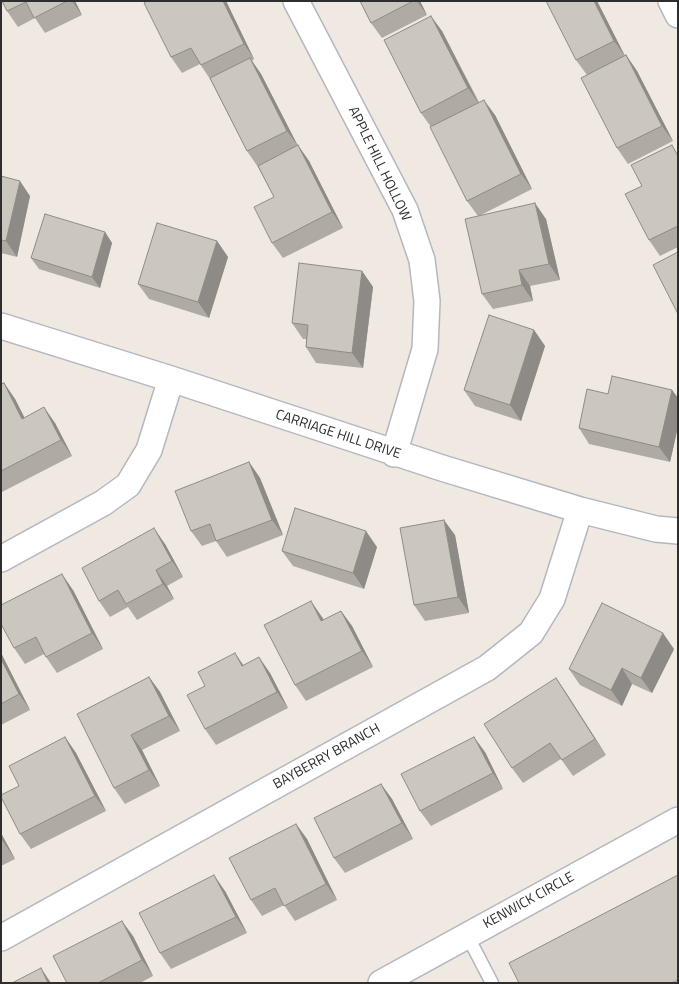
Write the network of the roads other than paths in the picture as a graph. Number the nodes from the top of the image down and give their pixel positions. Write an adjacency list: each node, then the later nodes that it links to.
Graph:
1 (296, 1): 6 (street, APPLE HILL HOLLOW)
2 (671, 1): 3 (street)
3 (678, 15)
4 (1, 326): 5 (street, CARRIAGE HILL DRIVE)
5 (171, 379): 6 (street, CARRIAGE HILL DRIVE); 9 (street)
6 (394, 454): 7 (street, CARRIAGE HILL DRIVE)
7 (580, 510): 8 (street, CARRIAGE HILL DRIVE); 12 (street, BAYBERRY BRANCH)
8 (678, 531)
9 (1, 559)
10 (678, 820): 11 (street, KENWICK CIRCLE)
11 (467, 935): 13 (street, KENWICK CIRCLE); 14 (lane)
12 (1, 938)
13 (381, 983)
14 (492, 983)

